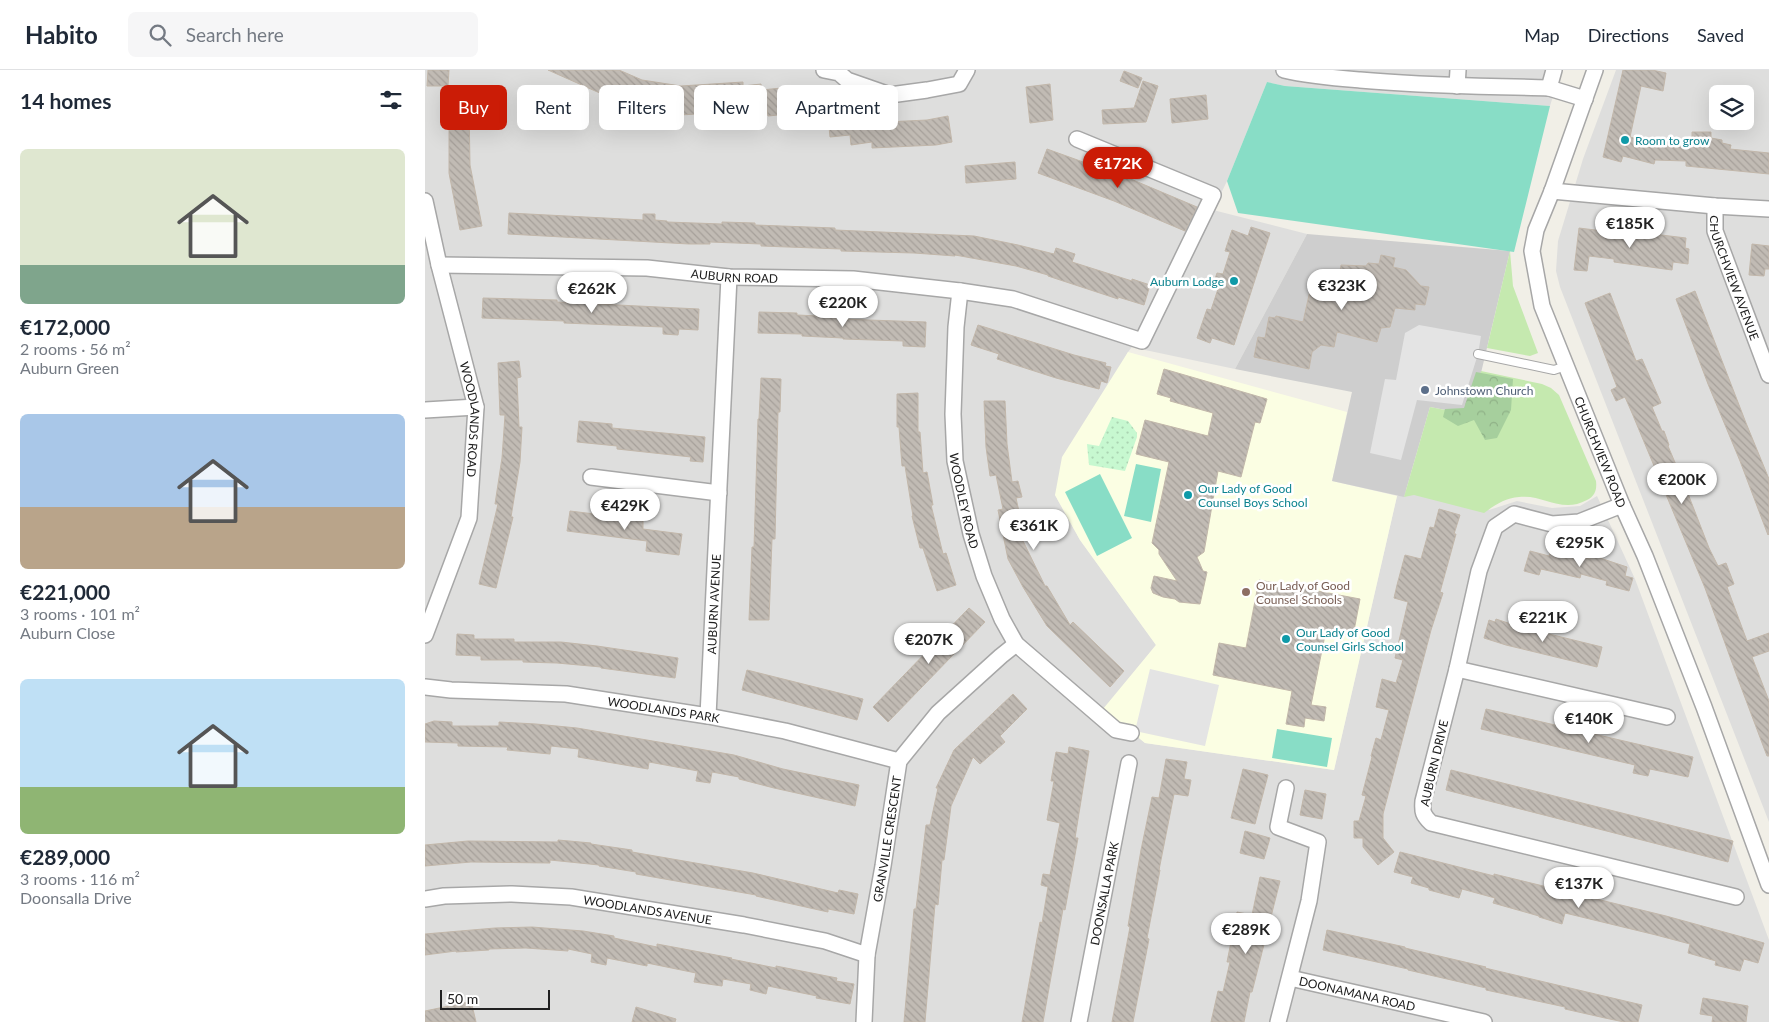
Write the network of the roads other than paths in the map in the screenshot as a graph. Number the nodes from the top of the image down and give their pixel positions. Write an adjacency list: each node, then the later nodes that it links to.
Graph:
1 (824, 70): 7 (street)
2 (967, 70): 7 (street)
3 (1284, 70): 8 (street)
4 (1458, 70): 8 (street)
5 (1554, 70): 9 (street)
6 (1595, 70): 10 (street, CHURCHVIEW ROAD)
7 (839, 72)
8 (1457, 86): 9 (street)
9 (1549, 88): 10 (street)
10 (1585, 99): 12 (street, CHURCHVIEW ROAD)
11 (1077, 139): 18 (street, AUBURN ROAD)
12 (1552, 191): 14 (street); 20 (street, CHURCHVIEW ROAD)
13 (425, 201): 16 (street, WOODLANDS ROAD)
14 (1715, 206): 15 (street); 21 (street, CHURCHVIEW AVENUE)
15 (1769, 208)
16 (439, 265): 17 (street, AUBURN ROAD); 22 (street, WOODLANDS ROAD)
17 (729, 277): 18 (street, AUBURN ROAD); 25 (street, AUBURN AVENUE)
18 (960, 291): 28 (street, WOODLEY ROAD)
19 (1478, 354): 20 (lane)
20 (1565, 366): 26 (street, CHURCHVIEW ROAD)
21 (1769, 376)
22 (476, 407): 23 (street); 27 (street, WOODLANDS ROAD)
23 (425, 410)
24 (591, 477): 25 (street)
25 (719, 493): 31 (street, AUBURN AVENUE)
26 (1622, 505): 29 (street, AUBURN DRIVE); 37 (street, CHURCHVIEW ROAD)
27 (425, 635)
28 (1016, 644): 33 (street, WOODLEY ROAD); 34 (street, GRANVILLE CRESCENT)
29 (1457, 669): 32 (street); 38 (street, AUBURN DRIVE)
30 (425, 687): 31 (street, WOODLANDS PARK)
31 (708, 716): 34 (street, WOODLANDS PARK)
32 (1667, 717)
33 (1133, 732)
34 (899, 761): 40 (street, GRANVILLE CRESCENT)
35 (1129, 763): 43 (street, DOONSALLA PARK)
36 (1286, 788): 41 (street)
37 (1769, 885)
38 (1736, 897)
39 (425, 899): 40 (street, WOODLANDS AVENUE)
40 (867, 955): 42 (street, GRANVILLE CRESCENT)
41 (1290, 978): 44 (street); 45 (street, DOONAMANA ROAD)
42 (864, 1022)
43 (1079, 1022)
44 (1278, 1022)
45 (1484, 1022)

